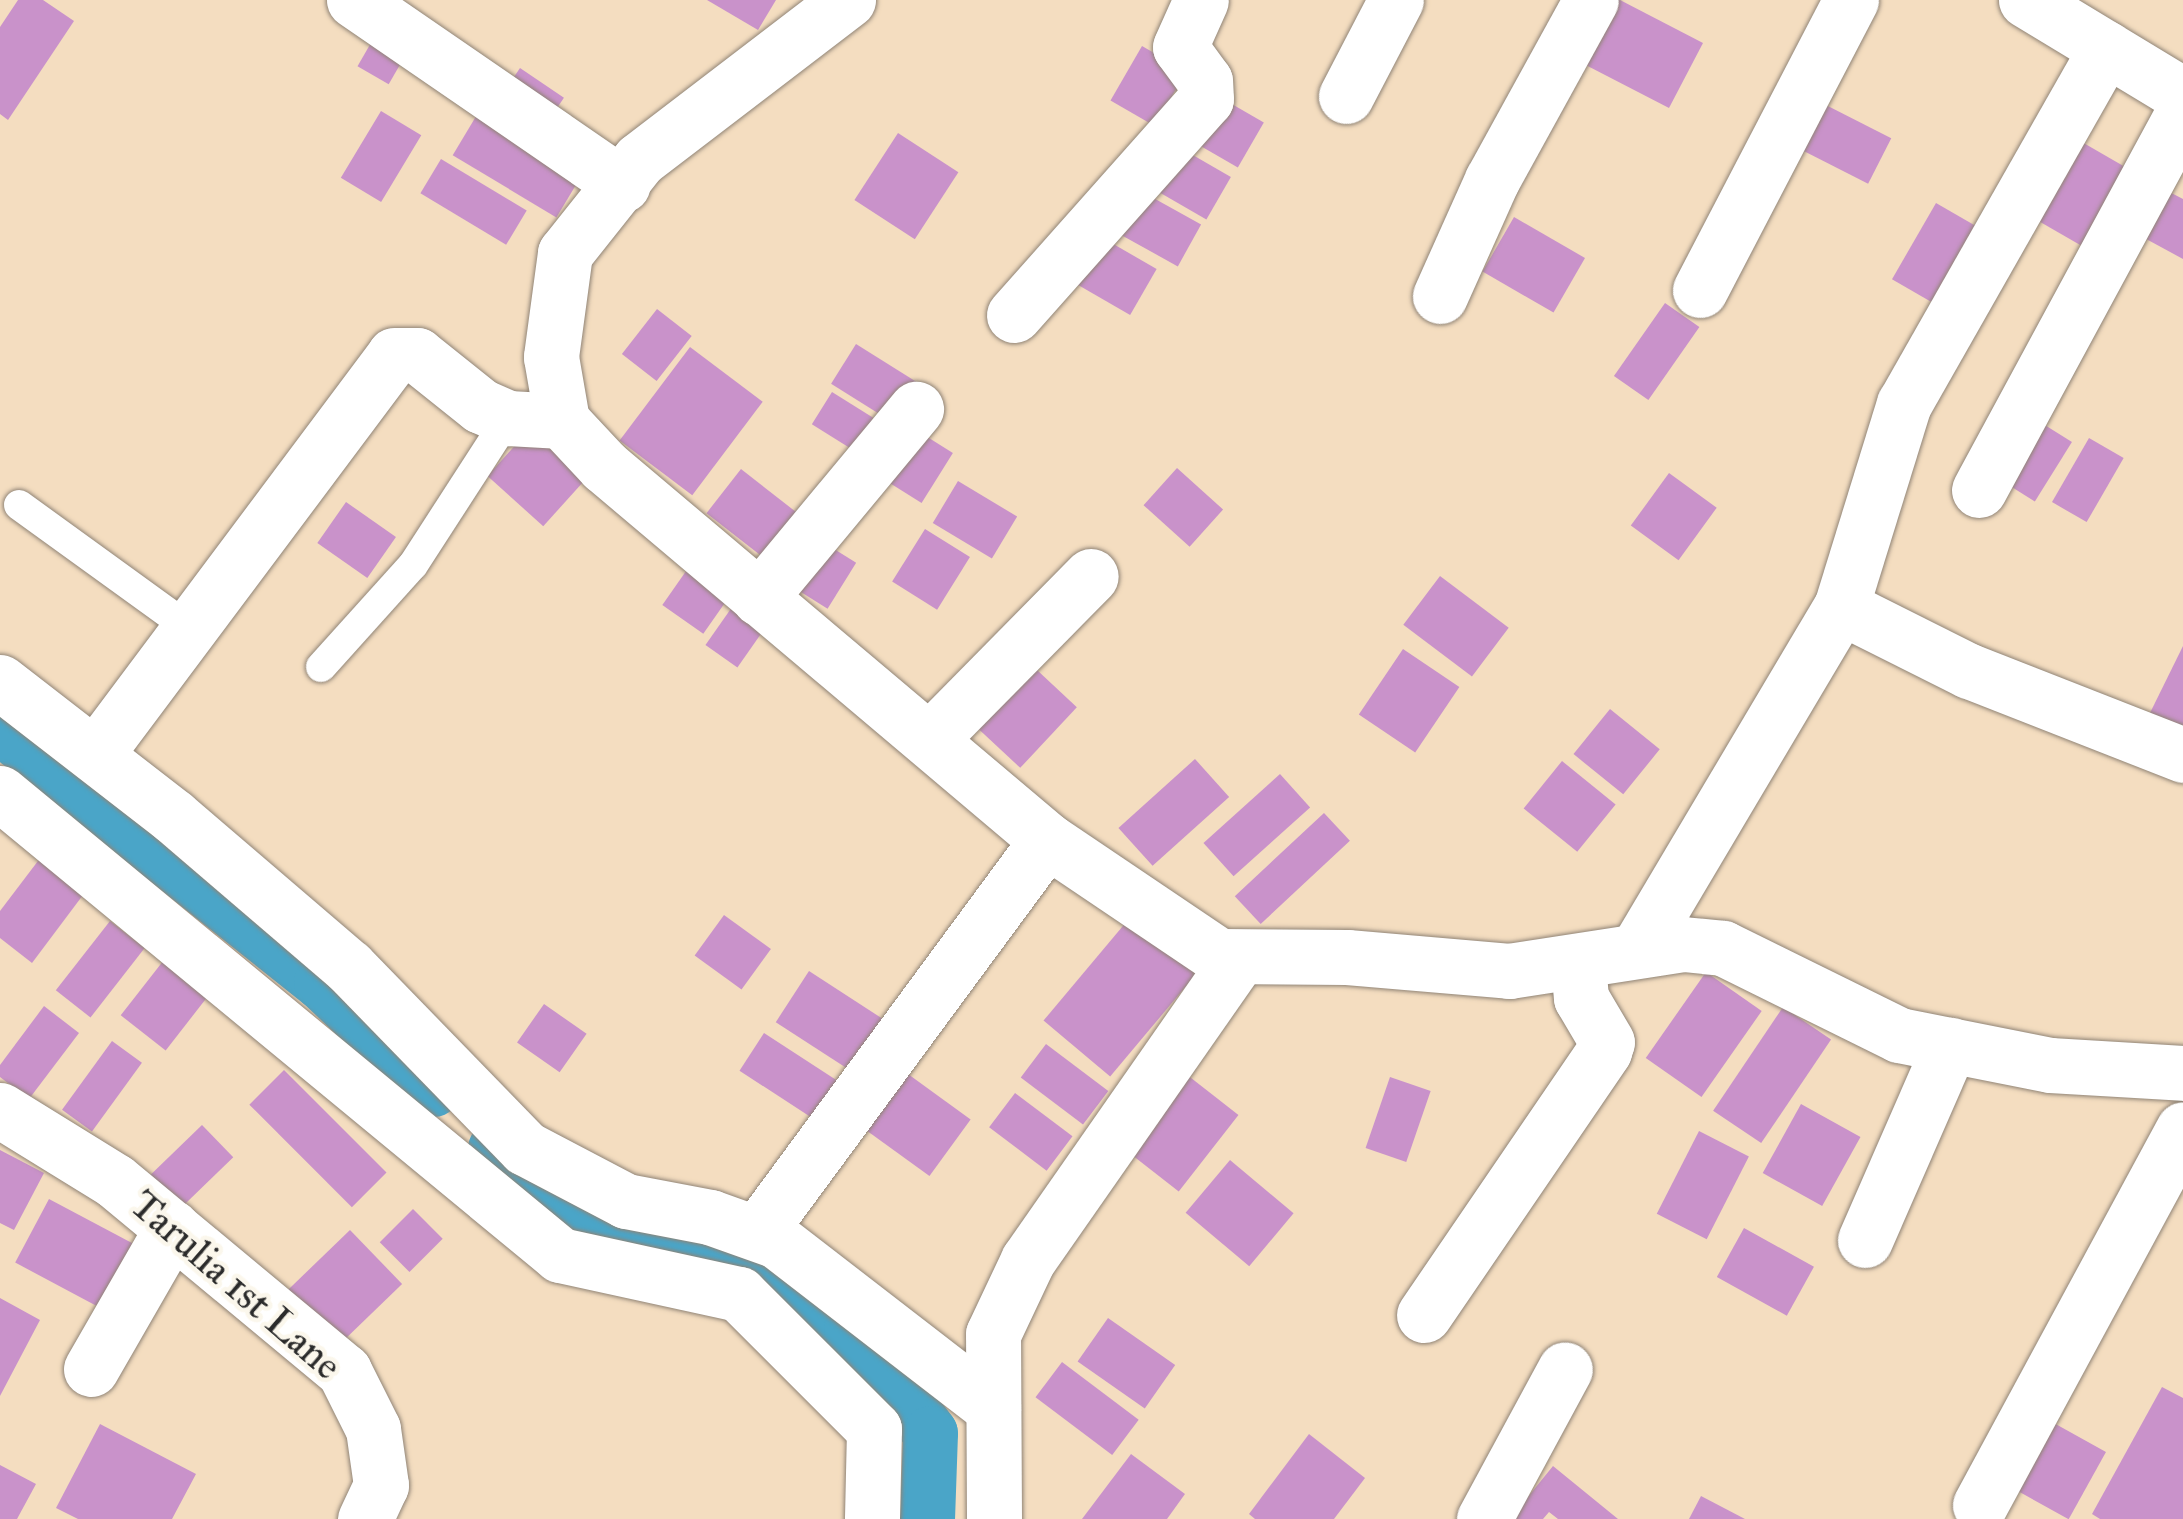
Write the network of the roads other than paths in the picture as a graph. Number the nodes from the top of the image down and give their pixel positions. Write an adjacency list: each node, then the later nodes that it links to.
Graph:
1 (848, 0): 12 (street)
2 (1201, 0): 15 (street)
3 (1396, 0): 10 (street)
4 (1591, 0): 14 (street)
5 (1851, 0): 13 (street)
6 (2026, 0): 8 (street)
7 (373, 5): 12 (street)
8 (2106, 48): 9 (street); 23 (street)
9 (2183, 95)
10 (1346, 96)
11 (2183, 112): 19 (street)
12 (623, 185): 18 (street)
13 (1700, 290)
14 (1440, 296)
15 (1014, 315)
16 (916, 409): 22 (street)
17 (508, 418): 18 (street); 24 (street); 25 (lane)
18 (562, 421): 22 (street)
19 (1979, 490)
20 (19, 504): 24 (lane)
21 (1091, 576): 27 (street)
22 (759, 598): 27 (street)
23 (1841, 607): 29 (street); 32 (street)
24 (189, 628): 28 (street)
25 (322, 666)
26 (0, 682): 28 (street)
27 (932, 737): 31 (street)
28 (95, 755): 40 (street)
29 (2183, 755)
30 (0, 792): 48 (street)
31 (1047, 840): 33 (street); 40 (street)
32 (1637, 950): 34 (street); 35 (street)
33 (1240, 957): 34 (street); 45 (street)
34 (1578, 962): 42 (street)
35 (1950, 1045): 36 (street); 41 (street)
36 (2183, 1074)
37 (0, 1110): 39 (street, Tarulia 1st Lane)
38 (2183, 1129): 46 (street)
39 (172, 1228): 43 (street); 47 (street, Tarulia 1st Lane)
40 (758, 1232): 45 (street)
41 (1864, 1240)
42 (1424, 1315)
43 (90, 1369)
44 (1565, 1369): 50 (street)
45 (993, 1408): 49 (street)
46 (1980, 1505)
47 (364, 1519)
48 (872, 1519)
49 (994, 1519)
50 (1484, 1519)

